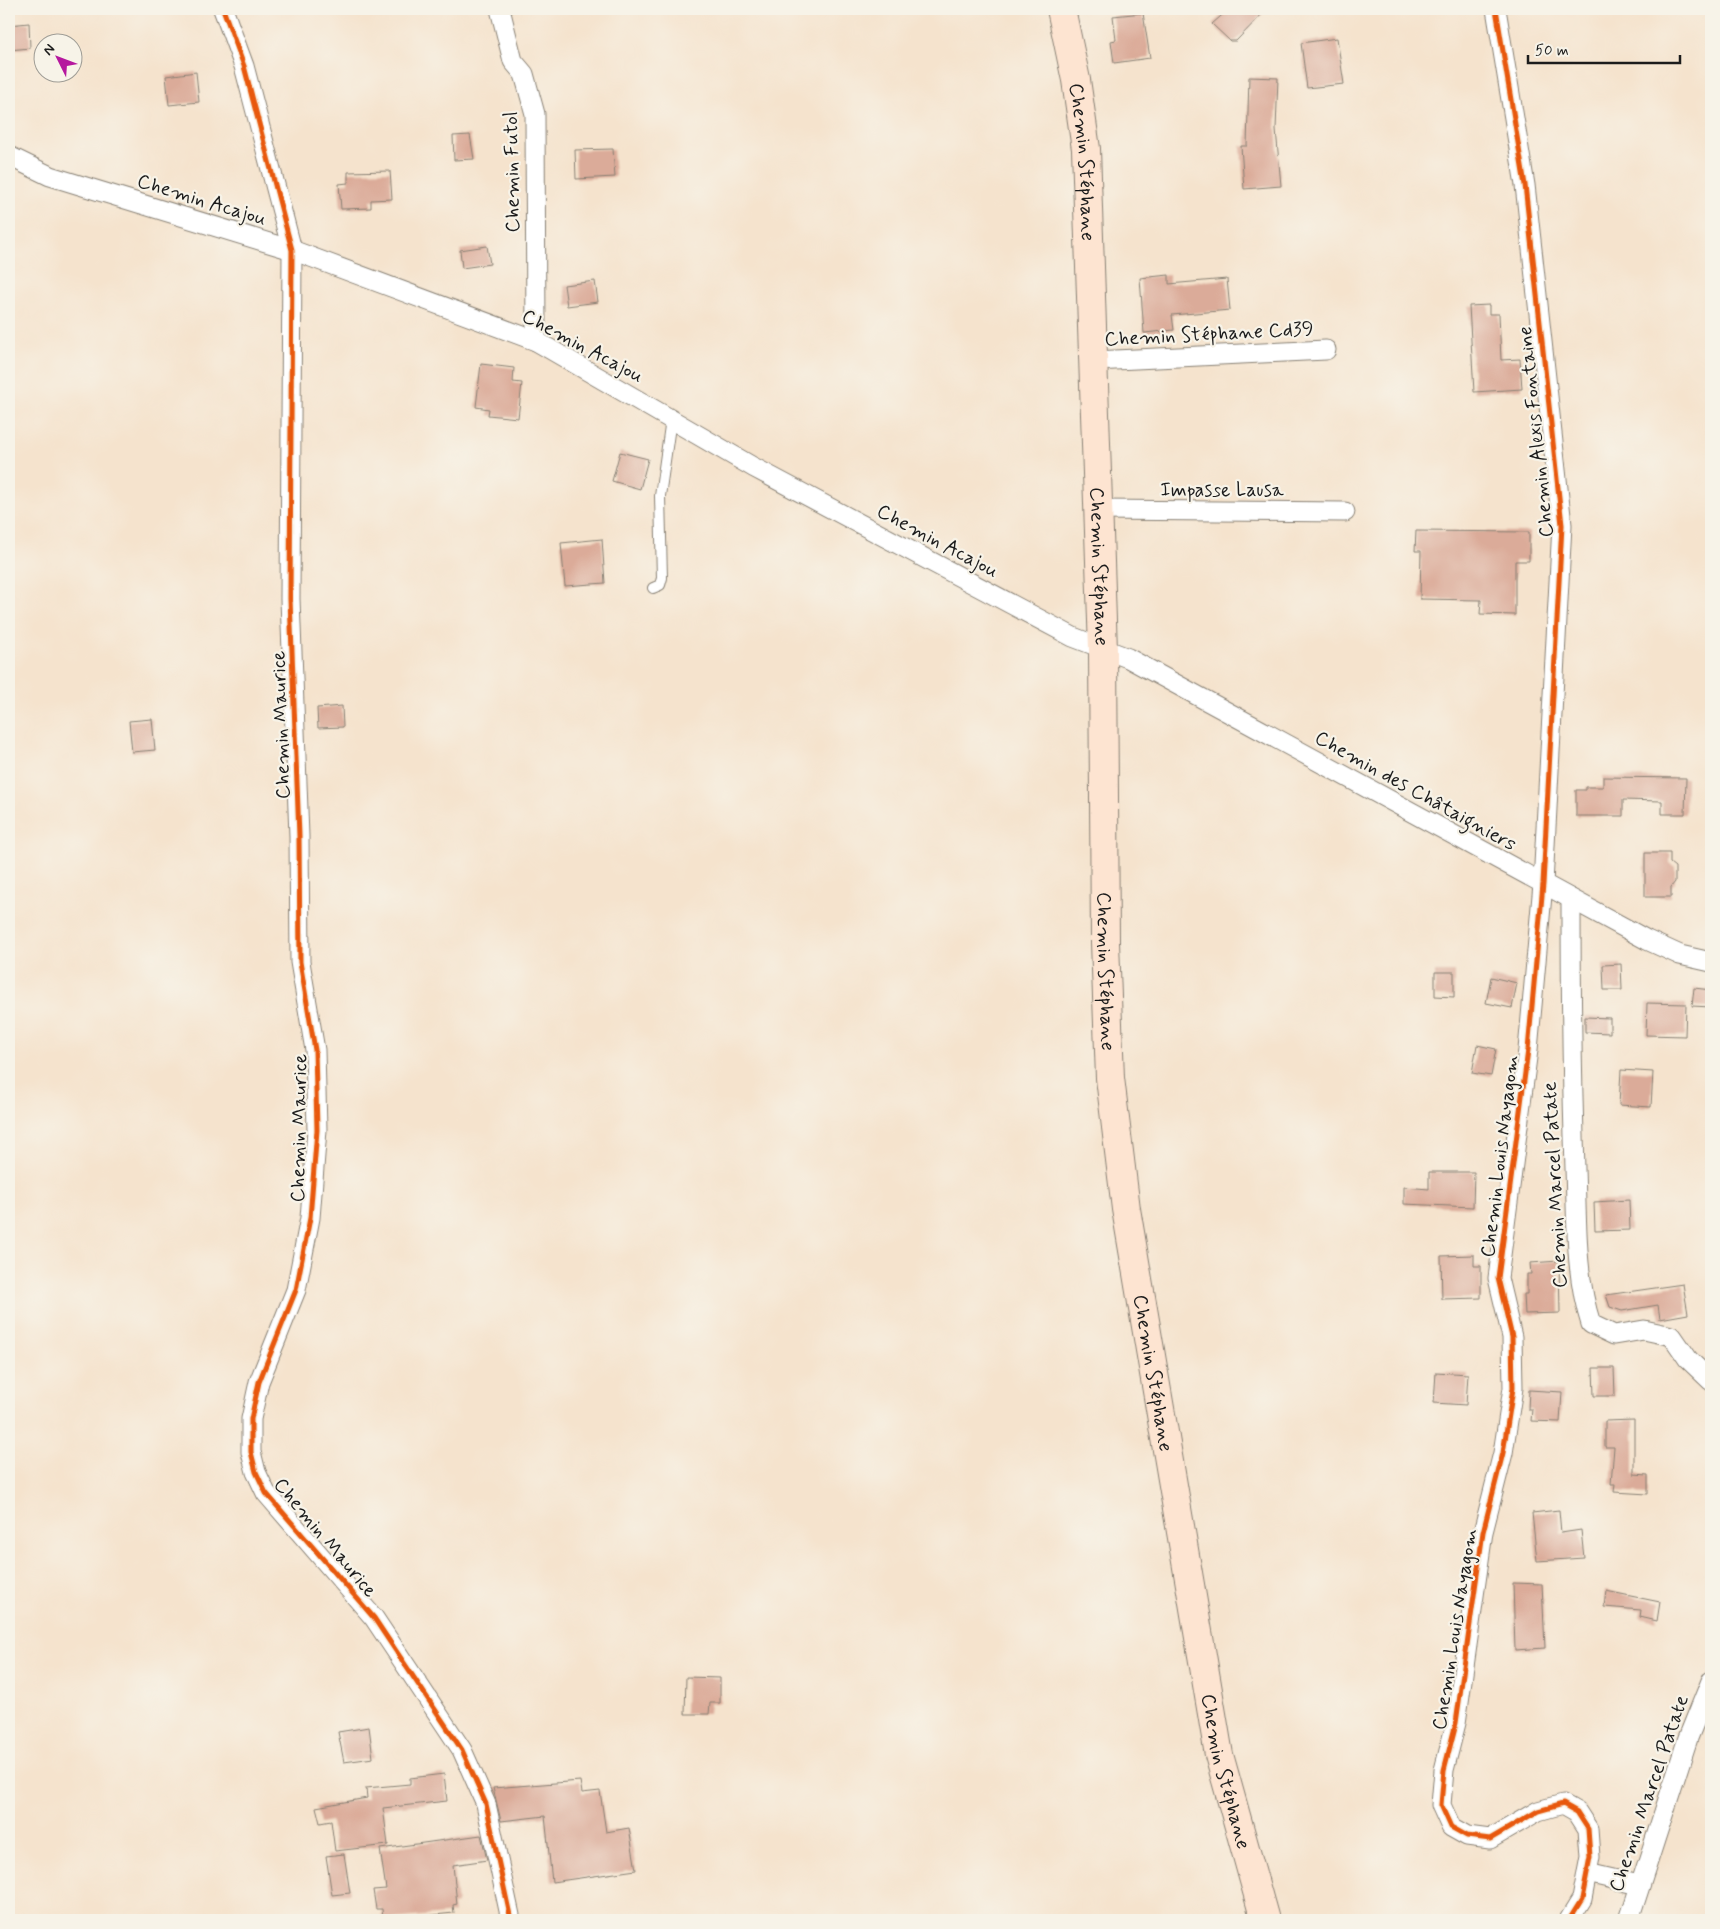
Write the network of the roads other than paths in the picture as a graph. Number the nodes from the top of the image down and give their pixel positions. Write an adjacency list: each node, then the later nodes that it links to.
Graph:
1 (223, 9): 6 (street, Chemin Maurice)
2 (500, 9): 7 (street, Chemin Futol)
3 (1061, 9): 9 (main road, Chemin Stéphane)
4 (1496, 9): 15 (street, Chemin Alexis Fontaine)
5 (9, 156): 6 (street, Chemin Acajou)
6 (292, 250): 7 (street, Chemin Acajou); 22 (street, Chemin Maurice)
7 (536, 341): 10 (street, Chemin Acajou)
8 (1326, 350): 9 (street, Chemin Stéphane Cd39)
9 (1094, 361): 11 (main road, Chemin Stéphane)
10 (671, 419): 13 (lane); 14 (street, Chemin Acajou)
11 (1098, 510): 12 (street, Impasse Lausa); 14 (main road, Chemin Stéphane)
12 (1346, 512)
13 (653, 588)
14 (1103, 650): 15 (street, Chemin des Châtaigniers); 23 (main road, Chemin Stéphane)
15 (1543, 884): 16 (street, Chemin des Châtaigniers); 20 (street, Chemin Louis Nayagom)
16 (1570, 899): 17 (street, Chemin des Châtaigniers); 18 (street, Chemin Marcel Patate)
17 (1711, 962)
18 (1711, 1381)
19 (1711, 1681): 21 (street, Chemin Marcel Patate)
20 (1587, 1873): 21 (street); 24 (street, Chemin Louis Nayagom)
21 (1639, 1885): 25 (street, Chemin Marcel Patate)
22 (511, 1920)
23 (1265, 1920)
24 (1569, 1920)
25 (1629, 1920)

